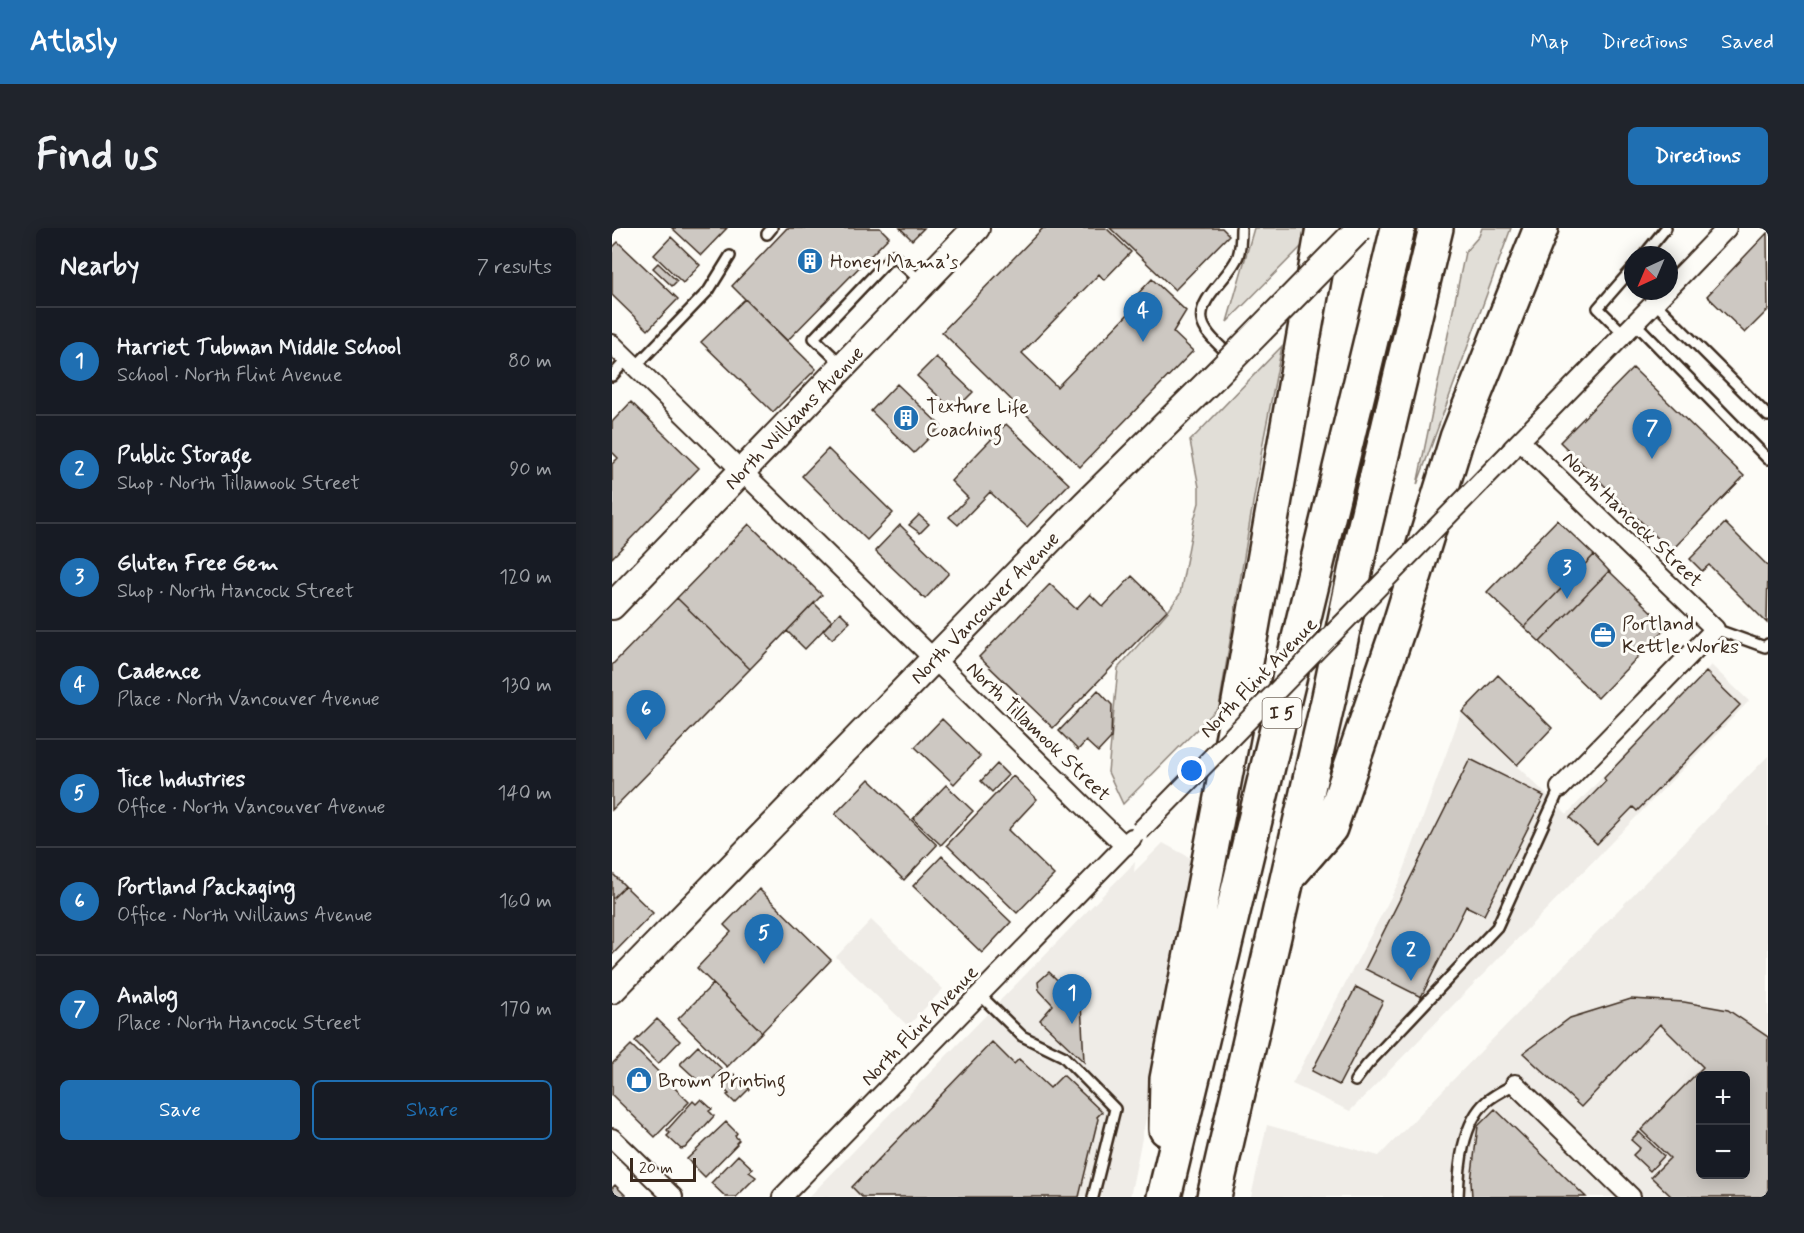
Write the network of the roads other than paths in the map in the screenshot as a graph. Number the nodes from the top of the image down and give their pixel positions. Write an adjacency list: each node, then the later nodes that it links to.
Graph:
1 (976, 228): 14 (main road, North Williams Avenue)
2 (1241, 228): 19 (lane)
3 (1323, 228): 42 (highway)
4 (1360, 228): 19 (main road, North Vancouver Avenue, bridge)
5 (1398, 228): 42 (highway, I 5)
6 (1436, 228): 33 (highway, I 5)
7 (1541, 228): 33 (highway)
8 (1666, 228): 10 (lane)
9 (1727, 228): 13 (street, North Flint Avenue)
10 (1651, 246)
11 (730, 256): 20 (lane)
12 (1624, 278): 17 (lane)
13 (1678, 279)
14 (923, 283): 21 (main road, North Williams Avenue); 21 (lane)
15 (1657, 300): 17 (street, North Flint Avenue)
16 (1668, 300): 23 (lane)
17 (1630, 328): 24 (street, North Flint Avenue); 25 (lane)
18 (612, 344): 20 (street, North Tillamook Street)
19 (1233, 358): 30 (main road, North Vancouver Avenue, bridge)
20 (631, 363): 22 (lane); 26 (street, North Tillamook Street)
21 (843, 366): 26 (main road, North Williams Avenue)
22 (612, 376)
23 (1768, 416)
24 (1516, 445): 28 (street, North Hancock Street); 32 (street, North Flint Avenue, bridge)
25 (1768, 459)
26 (742, 472): 27 (main road, North Williams Avenue); 30 (street, North Tillamook Street)
27 (612, 606)
28 (1715, 629): 29 (lane); 31 (street)
29 (1768, 644)
30 (934, 660): 32 (street, North Tillamook Street); 34 (main road, North Vancouver Avenue)
31 (1560, 788): 36 (lane)
32 (1125, 846): 35 (street, North Flint Avenue)
33 (1289, 875): 43 (highway, I 5)
34 (612, 990)
35 (980, 995): 40 (street, North Flint Avenue); 41 (lane)
36 (1355, 1081)
37 (1515, 1084): 44 (lane); 45 (street)
38 (612, 1138): 39 (street)
39 (673, 1197)
40 (783, 1197)
41 (1093, 1197)
42 (1163, 1197)
43 (1214, 1197)
44 (1458, 1197)
45 (1631, 1197)

